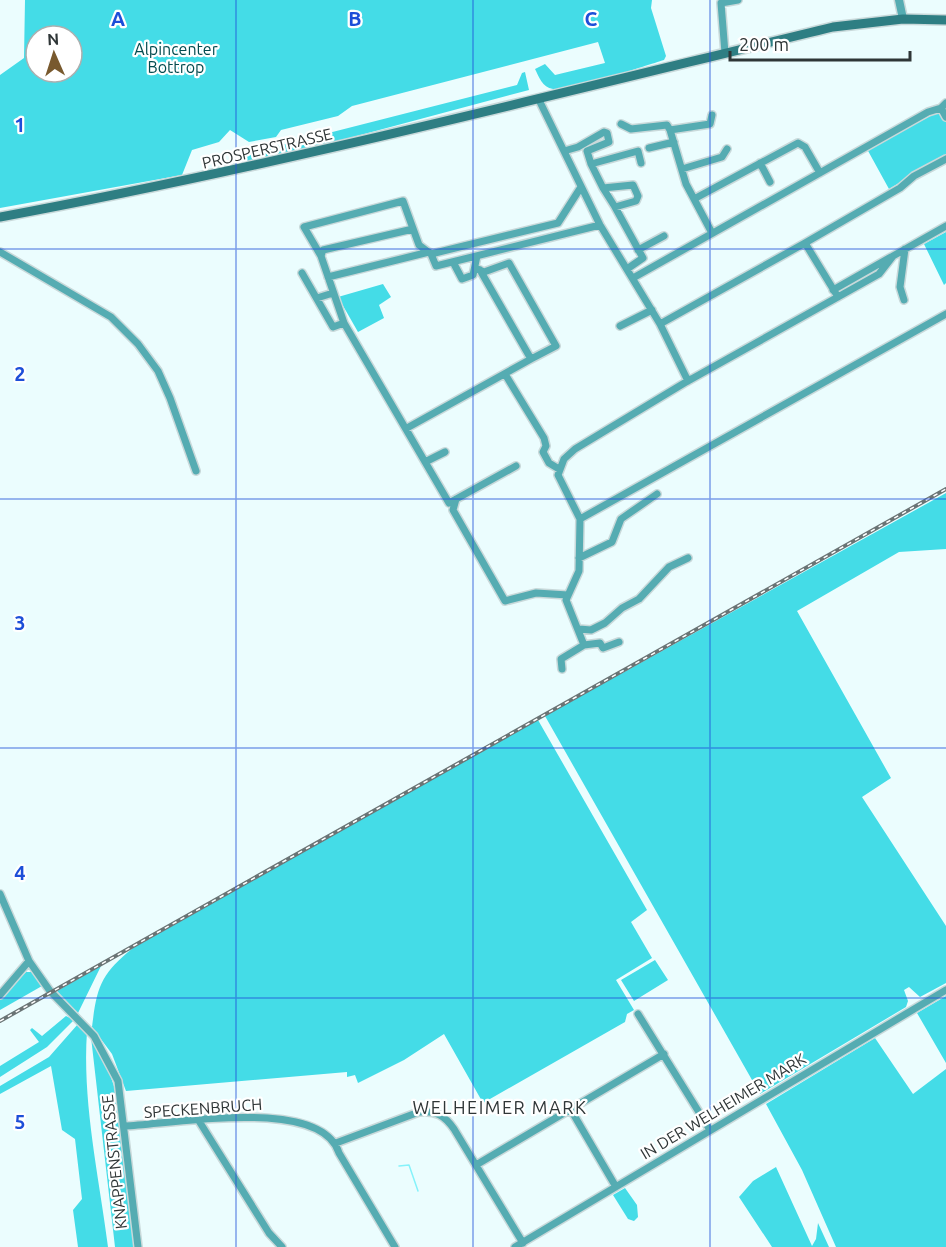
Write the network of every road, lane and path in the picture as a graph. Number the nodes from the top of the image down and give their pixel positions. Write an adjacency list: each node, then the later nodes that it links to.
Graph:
1 (899, 0): 3 (street)
2 (739, 2): 5 (street)
3 (903, 19): 4 (main road, PROSPERSTRASSE); 5 (main road, PROSPERSTRASSE)
4 (946, 20)
5 (725, 53): 6 (main road, PROSPERSTRASSE)
6 (539, 100): 15 (street); 27 (main road, PROSPERSTRASSE)
7 (943, 105): 9 (street); 21 (street)
8 (712, 115): 11 (street)
9 (946, 117)
10 (621, 124): 11 (street)
11 (670, 130): 12 (street)
12 (674, 142): 13 (street); 20 (street)
13 (649, 148)
14 (727, 149): 20 (street)
15 (564, 151): 18 (street); 23 (street)
16 (946, 159): 33 (street)
17 (760, 163): 21 (street); 22 (street); 25 (street)
18 (591, 164): 19 (street); 24 (street)
19 (641, 164)
20 (682, 169): 25 (street)
21 (820, 173): 31 (street)
22 (770, 182)
23 (581, 187): 28 (street); 37 (street)
24 (603, 188): 26 (street); 26 (street)
25 (694, 199): 31 (street)
26 (615, 207): 35 (street)
27 (0, 217)
28 (600, 225): 39 (street); 43 (street)
29 (946, 226): 34 (street)
30 (413, 229): 37 (street); 38 (street); 38 (street)
31 (712, 233): 46 (street)
32 (664, 236): 35 (street)
33 (805, 243): 47 (street); 55 (street)
34 (905, 249): 40 (street); 51 (street)
35 (638, 250): 43 (street)
36 (0, 252): 65 (street)
37 (430, 253): 41 (street); 45 (street)
38 (321, 256): 45 (street)
39 (477, 256): 41 (street); 42 (street)
40 (893, 256): 47 (street); 49 (street)
41 (453, 262): 42 (street)
42 (477, 269): 57 (street); 57 (street)
43 (627, 269): 46 (street)
44 (302, 273): 50 (street)
45 (328, 277): 48 (street)
46 (633, 278): 52 (street)
47 (833, 290): 49 (street)
48 (333, 293): 50 (street); 54 (street)
49 (838, 297): 59 (street)
50 (317, 298): 54 (street)
51 (904, 300)
52 (652, 309): 55 (street); 56 (street)
53 (946, 314): 68 (street)
54 (344, 323): 60 (street)
55 (660, 324): 59 (street)
56 (620, 327)
57 (531, 359): 58 (street)
58 (505, 374): 60 (street); 64 (street)
59 (693, 378): 64 (street)
60 (407, 428): 62 (street)
61 (445, 452): 62 (street)
62 (425, 462): 67 (street)
63 (516, 466): 67 (street)
64 (559, 470): 68 (street)
65 (196, 471)
66 (657, 494): 69 (street)
67 (456, 500): 71 (street)
68 (580, 519): 69 (street)
69 (579, 558): 71 (street)
70 (688, 558): 72 (street)
71 (568, 595): 72 (street)
72 (579, 629): 74 (street)
73 (619, 642): 74 (street)
74 (584, 645): 75 (street)
75 (562, 669)
76 (0, 894): 77 (street, KNAPPENSTRASSE)
77 (29, 961): 79 (street); 84 (street, KNAPPENSTRASSE)
78 (946, 990): 85 (street, IN DER WELHEIMER MARK)
79 (0, 995)
80 (639, 1014): 81 (street)
81 (664, 1054): 82 (street); 85 (street)
82 (571, 1110): 87 (street); 88 (street)
83 (199, 1122): 84 (street, SPECKENBRUCH); 86 (street, SPECKENBRUCH); 91 (street)
84 (125, 1126): 90 (street, KNAPPENSTRASSE)
85 (710, 1130): 88 (street, IN DER WELHEIMER MARK)
86 (336, 1143): 87 (street); 92 (street, SPECKENBRUCH)
87 (477, 1165): 89 (street)
88 (616, 1187): 89 (street, IN DER WELHEIMER MARK)
89 (523, 1242): 93 (street, IN DER WELHEIMER MARK)
90 (138, 1247)
91 (282, 1247)
92 (394, 1247)
93 (515, 1247)

